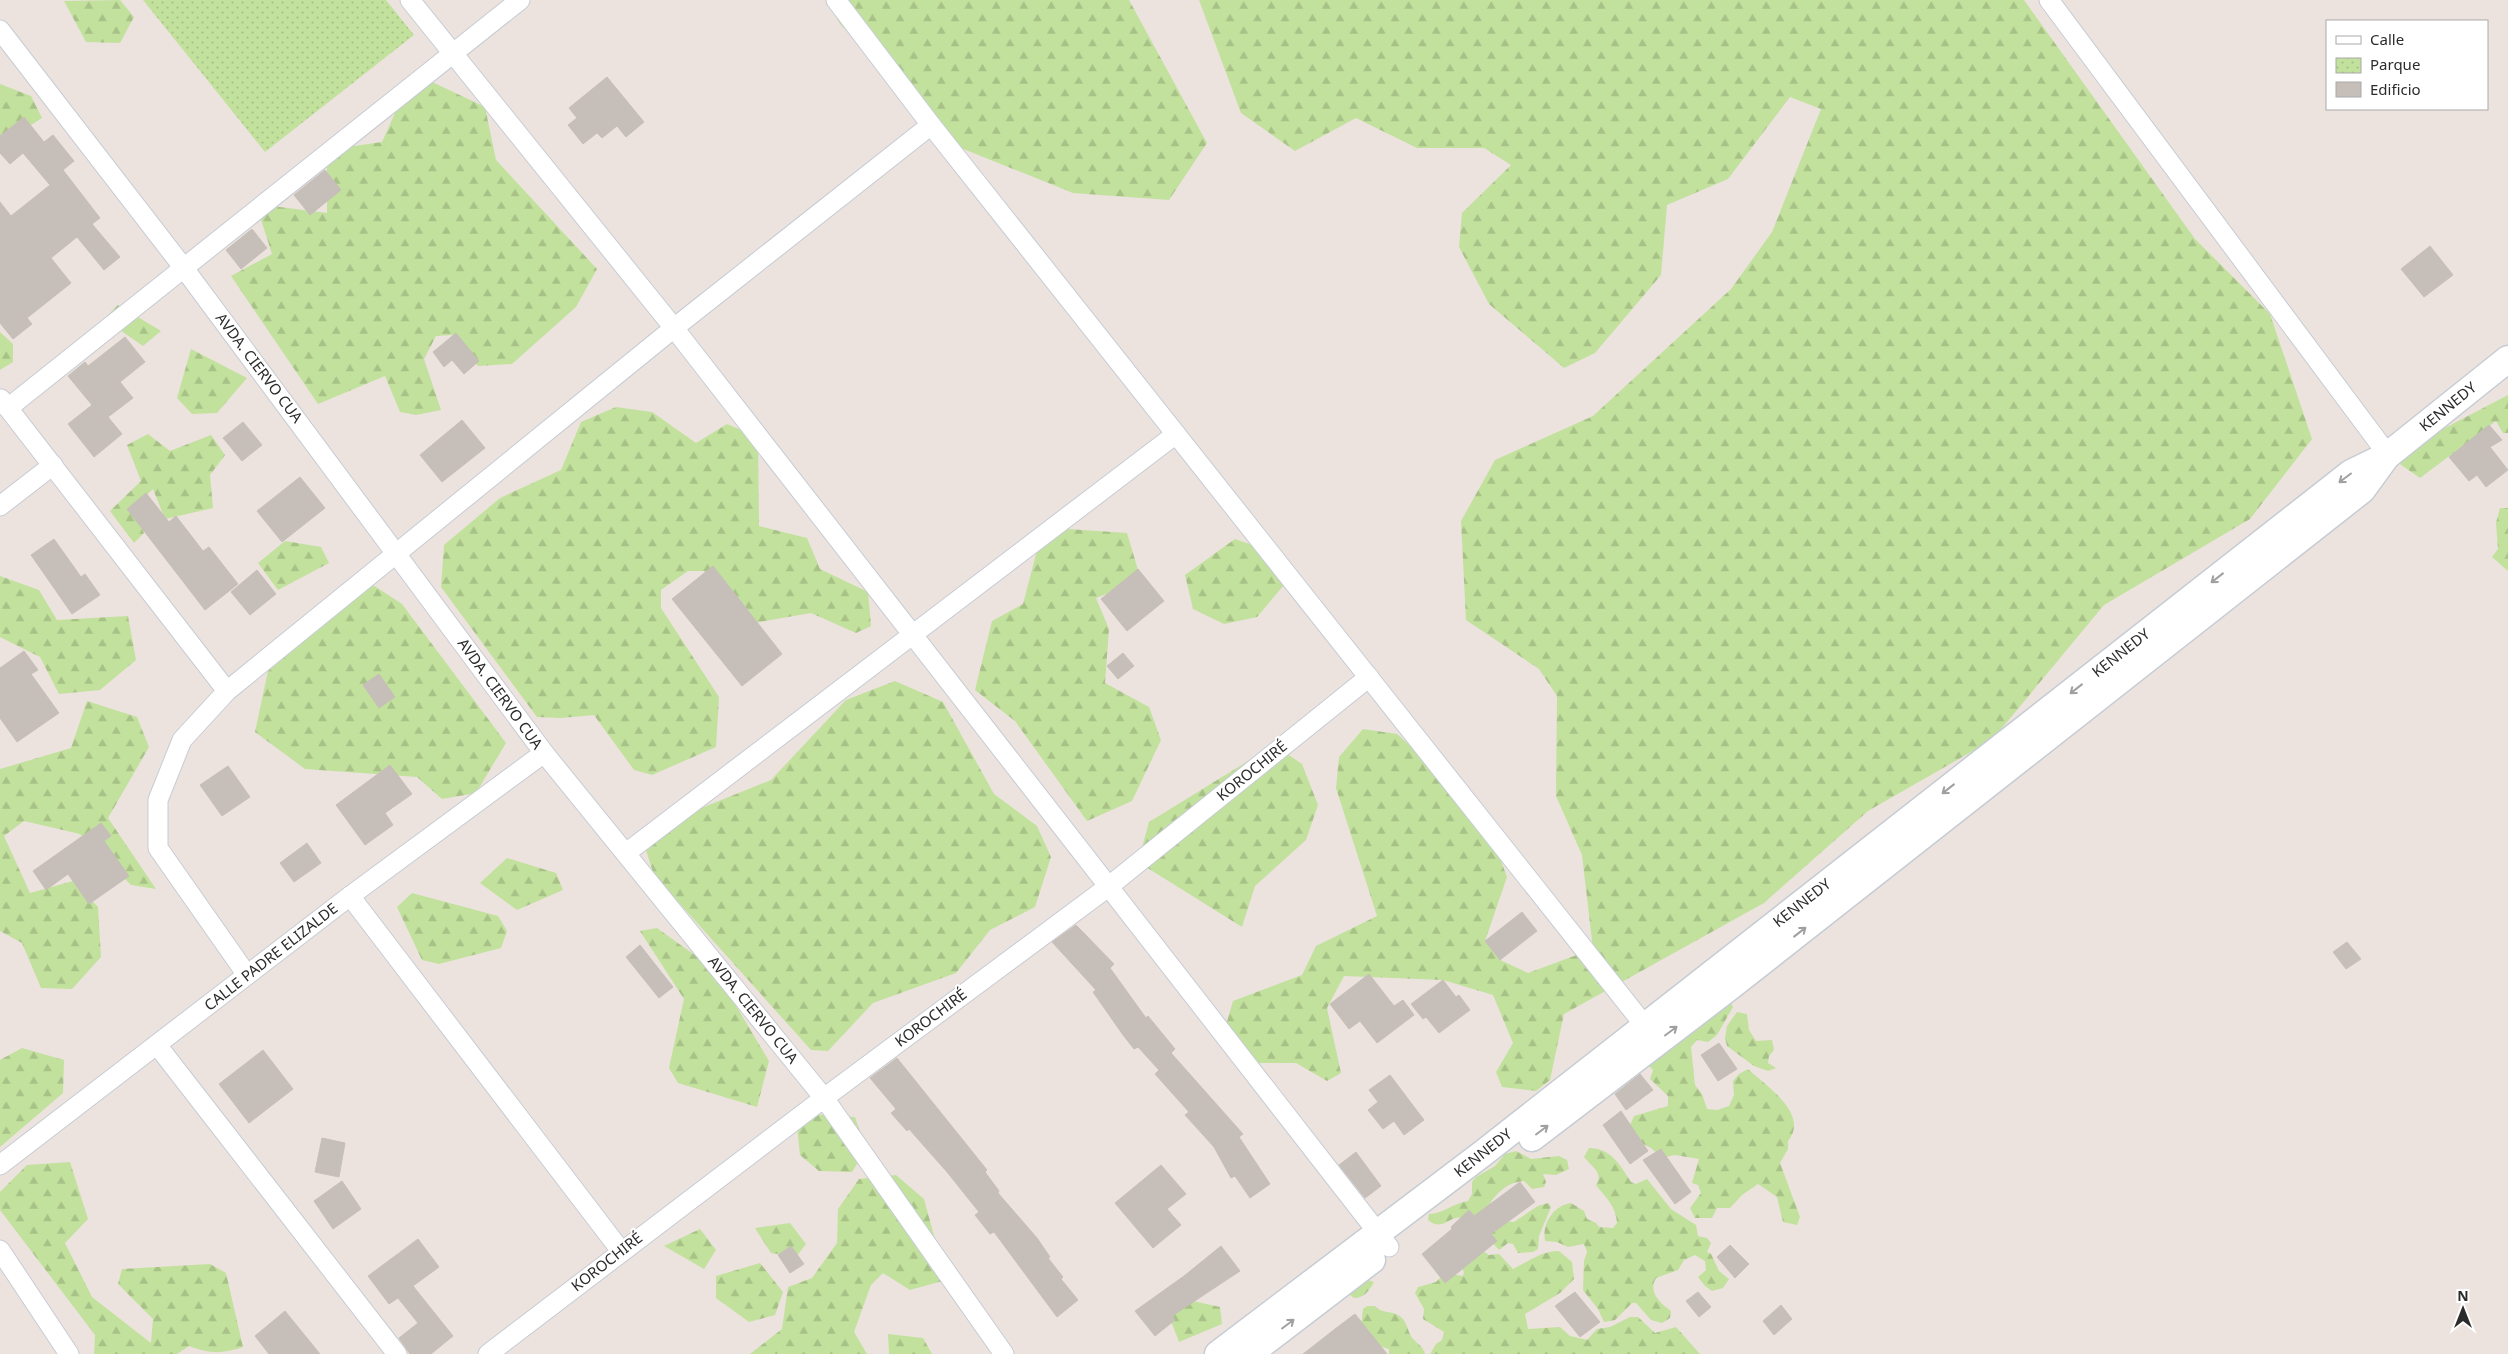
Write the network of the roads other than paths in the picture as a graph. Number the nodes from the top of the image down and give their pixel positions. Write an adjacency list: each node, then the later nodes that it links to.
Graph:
1 (410, 0): 6 (street)
2 (520, 0): 6 (street)
3 (836, 0): 7 (street)
4 (2049, 0): 13 (street)
5 (0, 30): 8 (street, AVDA. CIERVO CUA)
6 (452, 54): 8 (street); 9 (street)
7 (932, 125): 9 (street); 12 (street)
8 (183, 267): 11 (street); 16 (street, AVDA. CIERVO CUA)
9 (674, 328): 16 (street); 17 (street)
10 (2508, 359): 13 (main road, KENNEDY)
11 (4, 403): 14 (street)
12 (1176, 434): 17 (street); 18 (street)
13 (2388, 455): 25 (main road, KENNEDY, one-way to 25); 29 (main road, KENNEDY, one-way to 13)
14 (52, 465): 15 (street); 19 (street)
15 (0, 506)
16 (397, 553): 19 (street); 20 (street, AVDA. CIERVO CUA)
17 (911, 634): 21 (street); 22 (street)
18 (1369, 677): 22 (street, KOROCHIRÉ); 25 (street)
19 (227, 691): 24 (street)
20 (544, 753): 21 (street, AVDA. CIERVO CUA); 23 (street, CALLE PADRE ELIZALDE)
21 (626, 853): 27 (street, AVDA. CIERVO CUA)
22 (1108, 887): 27 (street, KOROCHIRÉ); 29 (street)
23 (350, 896): 24 (street, CALLE PADRE ELIZALDE); 31 (street)
24 (247, 975): 26 (street, CALLE PADRE ELIZALDE)
25 (1645, 1026): 29 (main road, KENNEDY)
26 (157, 1045): 28 (street, CALLE PADRE ELIZALDE); 33 (street)
27 (824, 1098): 31 (street, KOROCHIRÉ); 35 (street, AVDA. CIERVO CUA)
28 (0, 1165)
29 (1383, 1240): 36 (main road, KENNEDY); 37 (main road, KENNEDY, one-way to 29)
30 (0, 1250): 32 (street)
31 (621, 1251): 34 (street, KOROCHIRÉ)
32 (69, 1354)
33 (397, 1354)
34 (488, 1354)
35 (1004, 1354)
36 (1218, 1354)
37 (1249, 1354)

